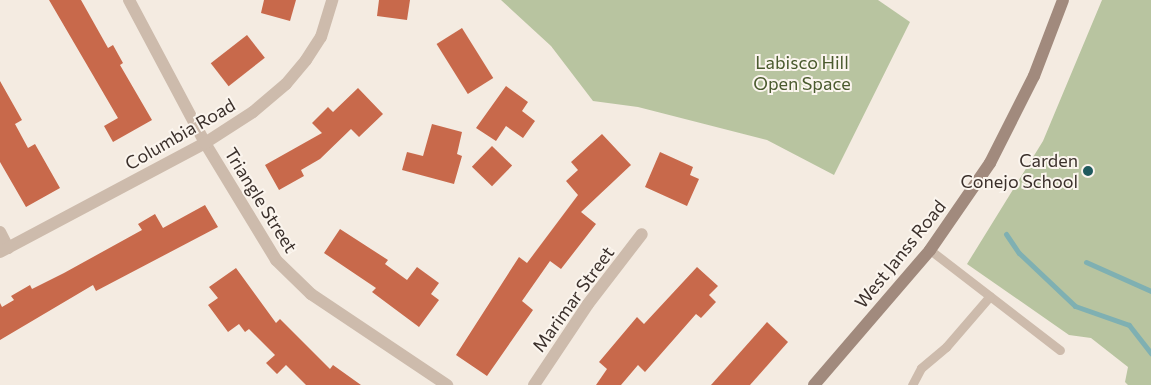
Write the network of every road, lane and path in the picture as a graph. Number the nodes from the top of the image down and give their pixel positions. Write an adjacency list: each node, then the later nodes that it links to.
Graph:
1 (129, 0): 4 (street, Triangle Street)
2 (332, 0): 4 (street, Columbia Road)
3 (1063, 0): 8 (main road, West Janss Road)
4 (204, 143): 7 (street, Columbia Road); 11 (street, Triangle Street)
5 (0, 232): 7 (street)
6 (642, 234): 12 (street, Marimar Street)
7 (4, 250)
8 (930, 250): 9 (lane); 13 (main road, West Janss Road)
9 (990, 296): 10 (lane); 14 (lane)
10 (1060, 350)
11 (447, 385)
12 (534, 385)
13 (814, 385)
14 (912, 385)

